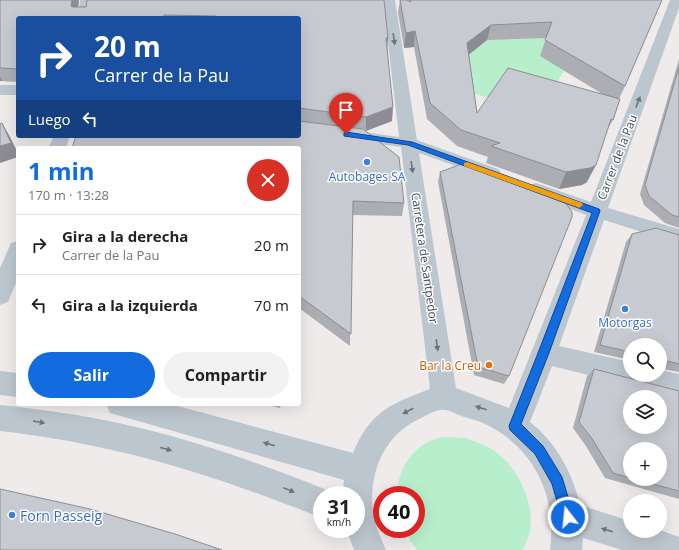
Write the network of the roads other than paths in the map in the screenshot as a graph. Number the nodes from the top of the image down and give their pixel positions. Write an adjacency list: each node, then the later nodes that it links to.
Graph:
1 (86, 0): 4 (street)
2 (389, 0): 8 (street, Carretera de Santpedor, one-way to 8)
3 (676, 0): 9 (street, Carrer de la Pau, one-way to 3)
4 (84, 16)
5 (0, 90): 6 (street)
6 (16, 90)
7 (301, 128): 8 (street)
8 (409, 143): 9 (street); 19 (street, Carretera de Santpedor, one-way to 19)
9 (596, 211): 10 (street); 13 (street, Carrer de la Pau)
10 (679, 237)
11 (16, 254): 12 (street)
12 (0, 296)
13 (544, 353): 14 (street); 22 (street, Carrer de la Pau)
14 (623, 373)
15 (662, 382): 18 (street)
16 (0, 383): 17 (street)
17 (16, 385)
18 (679, 386)
19 (444, 397): 22 (street, one-way to 19); 23 (street, one-way to 23)
20 (127, 406): 23 (street, one-way to 20)
21 (0, 418): 25 (street, one-way to 25)
22 (514, 426): 26 (street)
23 (360, 470): 24 (street)
24 (358, 486)
25 (313, 499)
26 (568, 517): 29 (street); 30 (street, one-way to 26)
27 (365, 538): 28 (street)
28 (370, 550)
29 (566, 550)
30 (671, 550)

